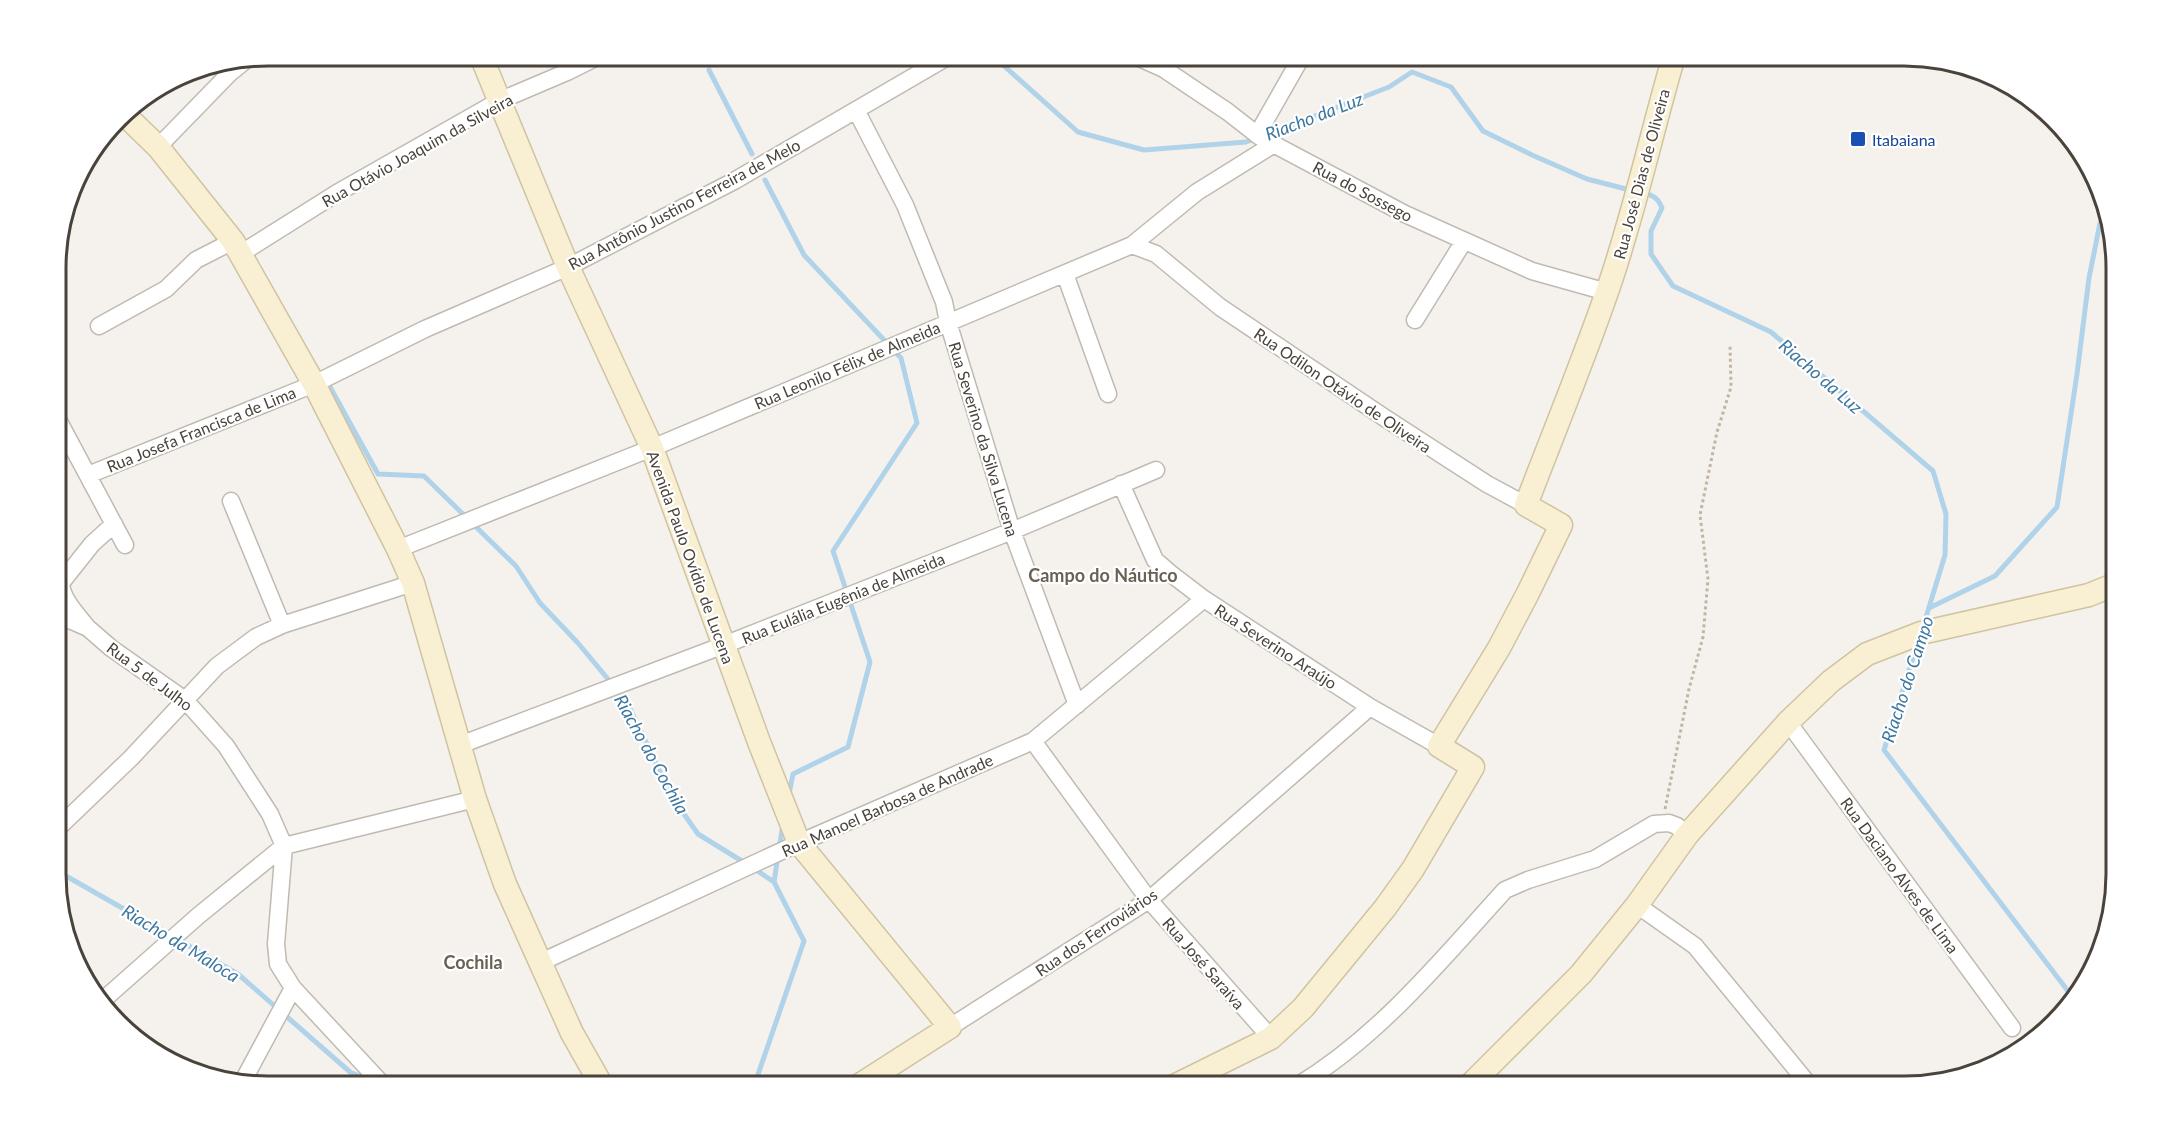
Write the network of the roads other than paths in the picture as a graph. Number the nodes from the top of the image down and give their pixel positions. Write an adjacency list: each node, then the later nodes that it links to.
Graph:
1 (485, 66): 8 (street, Avenida Paulo Ovídio de Lucena)
2 (579, 66): 8 (street, Rua Otávio Joaquim da Silveira)
3 (932, 66): 9 (street, Rua Antônio Justino Ferreira de Melo)
4 (1165, 66): 11 (street, Rua do Sossego)
5 (1296, 66): 11 (street)
6 (1671, 66): 19 (street, Rua José Dias de Oliveira)
7 (234, 69): 13 (street)
8 (499, 101): 16 (street, Rua Otávio Joaquim da Silveira); 17 (street, Avenida Paulo Ovídio de Lucena)
9 (856, 110): 17 (street, Rua Antônio Justino Ferreira de Melo); 21 (street, Rua Severino da Silva Lucena)
10 (130, 120): 13 (street)
11 (1257, 135): 12 (street, Rua do Sossego)
12 (1274, 144): 14 (street, Rua do Sossego); 15 (street, Rua Leonilo Félix de Almeida)
13 (158, 147): 16 (street)
14 (1464, 241): 19 (street, Rua do Sossego); 20 (street)
15 (1132, 245): 18 (street, Rua Leonilo Félix de Almeida); 31 (street, Rua Odilon Otávio de Oliveira)
16 (236, 248): 22 (street, Rua Otávio Joaquim da Silveira); 23 (street)
17 (568, 267): 23 (street, Rua Antônio Justino Ferreira de Melo); 26 (street, Avenida Paulo Ovídio de Lucena)
18 (1065, 274): 21 (street, Rua Leonilo Félix de Almeida); 24 (street)
19 (1607, 292): 31 (street, Rua José Dias de Oliveira)
20 (1415, 321)
21 (948, 322): 26 (street, Rua Leonilo Félix de Almeida); 33 (street, Rua Severino da Silva Lucena)
22 (99, 326)
23 (314, 384): 28 (street, Rua Josefa Francisca de Lima); 35 (street)
24 (1108, 394)
25 (66, 434): 28 (street)
26 (652, 448): 35 (street, Rua Leonilo Félix de Almeida); 44 (street, Avenida Paulo Ovídio de Lucena)
27 (1156, 470): 29 (street, Rua Eulália Eugênia de Almeida)
28 (88, 475): 32 (street)
29 (1121, 484): 33 (street, Rua Eulália Eugênia de Almeida); 39 (street, Rua Severino Araújo)
30 (231, 501): 42 (street)
31 (1526, 505): 51 (street, Rua Odilon Otávio de Oliveira)
32 (114, 524): 34 (street); 36 (street)
33 (1012, 531): 44 (street, Rua Eulália Eugênia de Almeida); 46 (street, Rua Severino da Silva Lucena)
34 (125, 545)
35 (398, 549): 37 (street)
36 (66, 578)
37 (413, 583): 42 (street); 50 (street)
38 (2106, 588): 48 (street)
39 (1204, 599): 46 (street, Rua Manoel Barbosa de Andrade); 47 (street, Rua Severino Araújo)
40 (66, 600): 43 (street)
41 (66, 620): 43 (street, Rua 5 de Julho)
42 (282, 625): 45 (street)
43 (88, 628): 45 (street, Rua 5 de Julho)
44 (724, 645): 50 (street, Rua Eulália Eugênia de Almeida); 55 (street, Avenida Paulo Ovídio de Lucena)
45 (185, 700): 53 (street); 56 (street, Rua 5 de Julho)
46 (1077, 705): 49 (street, Rua Manoel Barbosa de Andrade)
47 (1370, 707): 51 (street, Rua Severino Araújo); 57 (street, Rua dos Ferroviários)
48 (1788, 722): 54 (street); 63 (street, Rua Daciano Alves de Lima)
49 (1033, 741): 55 (street, Rua Manoel Barbosa de Andrade); 57 (street, Rua José Saraíva)
50 (460, 745): 52 (street)
51 (1439, 746): 64 (street, Rua Severino Araújo)
52 (475, 799): 56 (street); 59 (street)
53 (66, 819)
54 (1687, 835): 58 (street); 70 (street)
55 (799, 843): 59 (street, Rua Manoel Barbosa de Andrade); 62 (street, Avenida Paulo Ovídio de Lucena)
56 (284, 846): 60 (street); 61 (street)
57 (1149, 900): 62 (street, Rua dos Ferroviários); 64 (street, Rua José Saraíva)
58 (1637, 905): 71 (street); 72 (street)
59 (539, 963): 67 (street)
60 (293, 988): 65 (street); 66 (street)
61 (108, 996)
62 (950, 1027): 68 (street, Rua dos Ferroviários)
63 (2012, 1028)
64 (1271, 1038): 69 (street)
65 (246, 1075)
66 (375, 1076)
67 (596, 1076)
68 (874, 1076)
69 (1194, 1076)
70 (1315, 1076)
71 (1480, 1076)
72 (1802, 1076)

